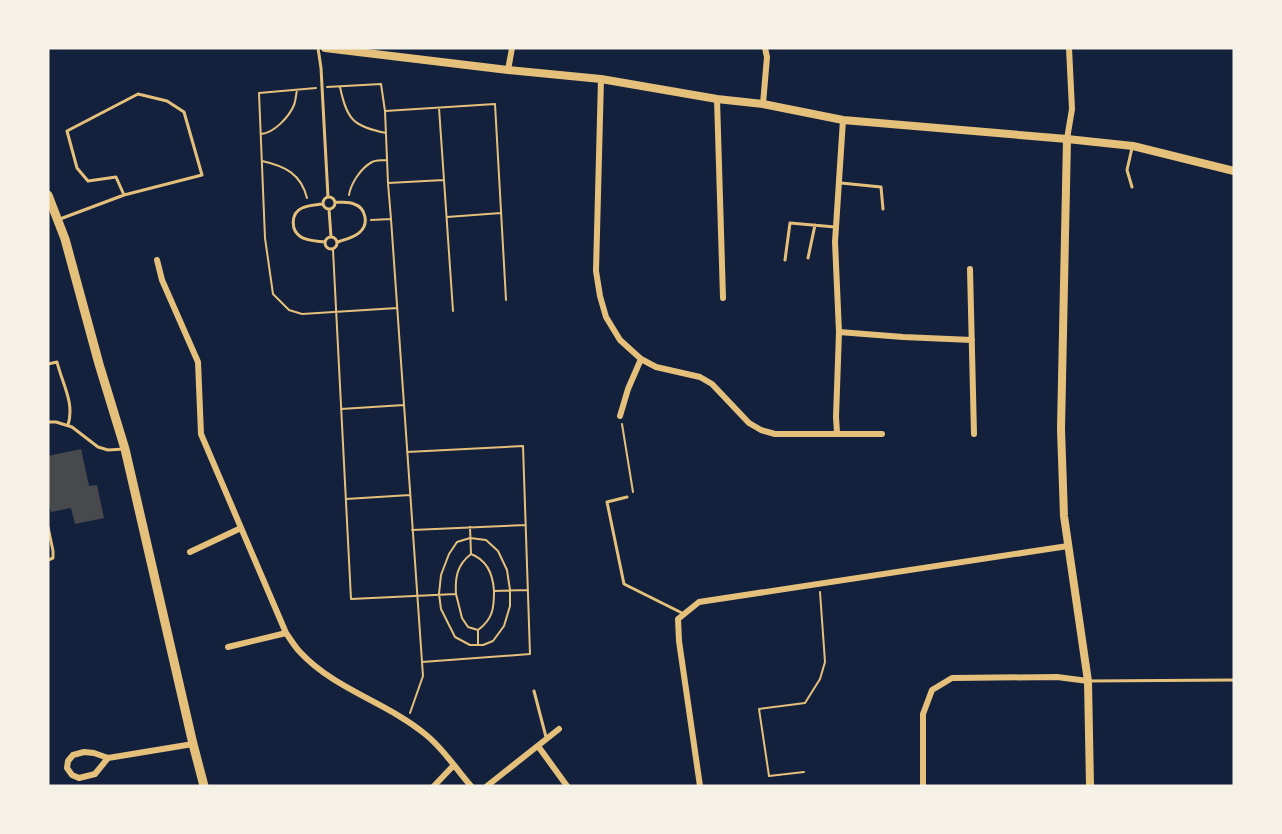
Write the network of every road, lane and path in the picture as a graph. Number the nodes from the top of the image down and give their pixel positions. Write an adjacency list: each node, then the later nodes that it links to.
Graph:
1 (318, 48): 9 (lane)
2 (325, 48): 6 (street)
3 (512, 48): 6 (street)
4 (765, 48): 12 (street)
5 (1070, 48): 18 (street)
6 (508, 70): 7 (street)
7 (601, 79): 11 (street); 56 (street)
8 (340, 87): 9 (path); 14 (path); 16 (path)
9 (322, 88): 29 (lane)
10 (297, 90): 17 (path)
11 (717, 99): 12 (street); 51 (street)
12 (763, 104): 15 (street)
13 (439, 108): 14 (path); 23 (path); 36 (path)
14 (385, 111): 16 (path)
15 (843, 120): 18 (street); 25 (street)
16 (386, 133): 20 (path)
17 (261, 134)
18 (1068, 139): 19 (street); 77 (street)
19 (1133, 146): 22 (street); 26 (lane)
20 (387, 160): 24 (path); 31 (path)
21 (262, 161): 33 (path)
22 (1234, 171)
23 (444, 180): 24 (path); 37 (path)
24 (388, 183): 39 (path)
25 (839, 183): 35 (lane); 42 (street)
26 (1132, 188)
27 (48, 195): 38 (highway)
28 (124, 195): 28 (lane); 38 (lane)
29 (328, 196): 30 (lane); 32 (lane)
30 (335, 202): 31 (lane); 34 (lane)
31 (349, 202): 40 (lane)
32 (322, 204): 33 (lane); 34 (lane)
33 (309, 206): 44 (lane)
34 (329, 209): 43 (lane)
35 (883, 209)
36 (501, 213): 37 (path); 52 (path)
37 (447, 217): 53 (path)
38 (58, 219): 66 (highway)
39 (391, 219): 40 (path); 58 (path)
40 (365, 220): 45 (lane)
41 (815, 225): 42 (lane); 47 (lane); 49 (lane)
42 (836, 227): 54 (street)
43 (331, 237): 44 (lane); 45 (lane)
44 (325, 242): 46 (lane)
45 (338, 242): 46 (lane)
46 (333, 249): 59 (path)
47 (808, 258)
48 (157, 260): 74 (street)
49 (785, 260)
50 (970, 269): 55 (street)
51 (723, 298)
52 (506, 300)
53 (453, 311)
54 (839, 332): 55 (street); 63 (street)
55 (972, 340): 65 (street)
56 (641, 359): 60 (street); 63 (street)
57 (48, 364): 62 (lane)
58 (404, 405): 59 (path); 67 (path)
59 (341, 409): 70 (path)
60 (620, 416): 69 (path)
61 (48, 422): 62 (lane)
62 (68, 425): 66 (lane)
63 (837, 433): 64 (street)
64 (882, 434)
65 (974, 434)
66 (125, 449): 100 (highway)
67 (407, 452): 68 (path); 71 (path)
68 (410, 495): 70 (path); 75 (path)
69 (627, 496): 88 (lane)
70 (346, 499): 87 (path)
71 (526, 525): 73 (path); 83 (path)
72 (48, 527): 80 (lane)
73 (470, 527): 75 (path); 76 (path)
74 (241, 528): 78 (street); 90 (street)
75 (412, 530): 87 (path)
76 (470, 538): 79 (path); 82 (path); 85 (path)
77 (1068, 546): 81 (street); 95 (street)
78 (190, 552)
79 (471, 554): 84 (path); 86 (path)
80 (48, 560)
81 (819, 584): 88 (street); 104 (path)
82 (510, 590): 83 (path); 84 (path); 91 (path)
83 (528, 590): 93 (path)
84 (494, 591): 89 (path)
85 (439, 594): 86 (path); 87 (path); 91 (path)
86 (456, 594): 89 (path)
87 (417, 596): 93 (path)
88 (684, 614): 110 (street)
89 (478, 630): 91 (path)
90 (286, 633): 92 (street); 97 (street)
91 (478, 645)
92 (228, 647)
93 (422, 662): 97 (path)
94 (1234, 680): 95 (lane)
95 (1088, 681): 111 (street); 112 (street)
96 (534, 691): 99 (lane)
97 (408, 721): 103 (street)
98 (559, 729): 99 (street)
99 (547, 739): 101 (street)
100 (193, 744): 102 (street); 105 (highway)
101 (538, 746): 108 (street); 109 (street)
102 (108, 759): 102 (street)
103 (453, 766): 106 (street); 107 (street)
104 (804, 772)
105 (204, 786)
106 (434, 786)
107 (471, 786)
108 (487, 786)
109 (567, 786)
110 (700, 786)
111 (923, 786)
112 (1090, 786)

